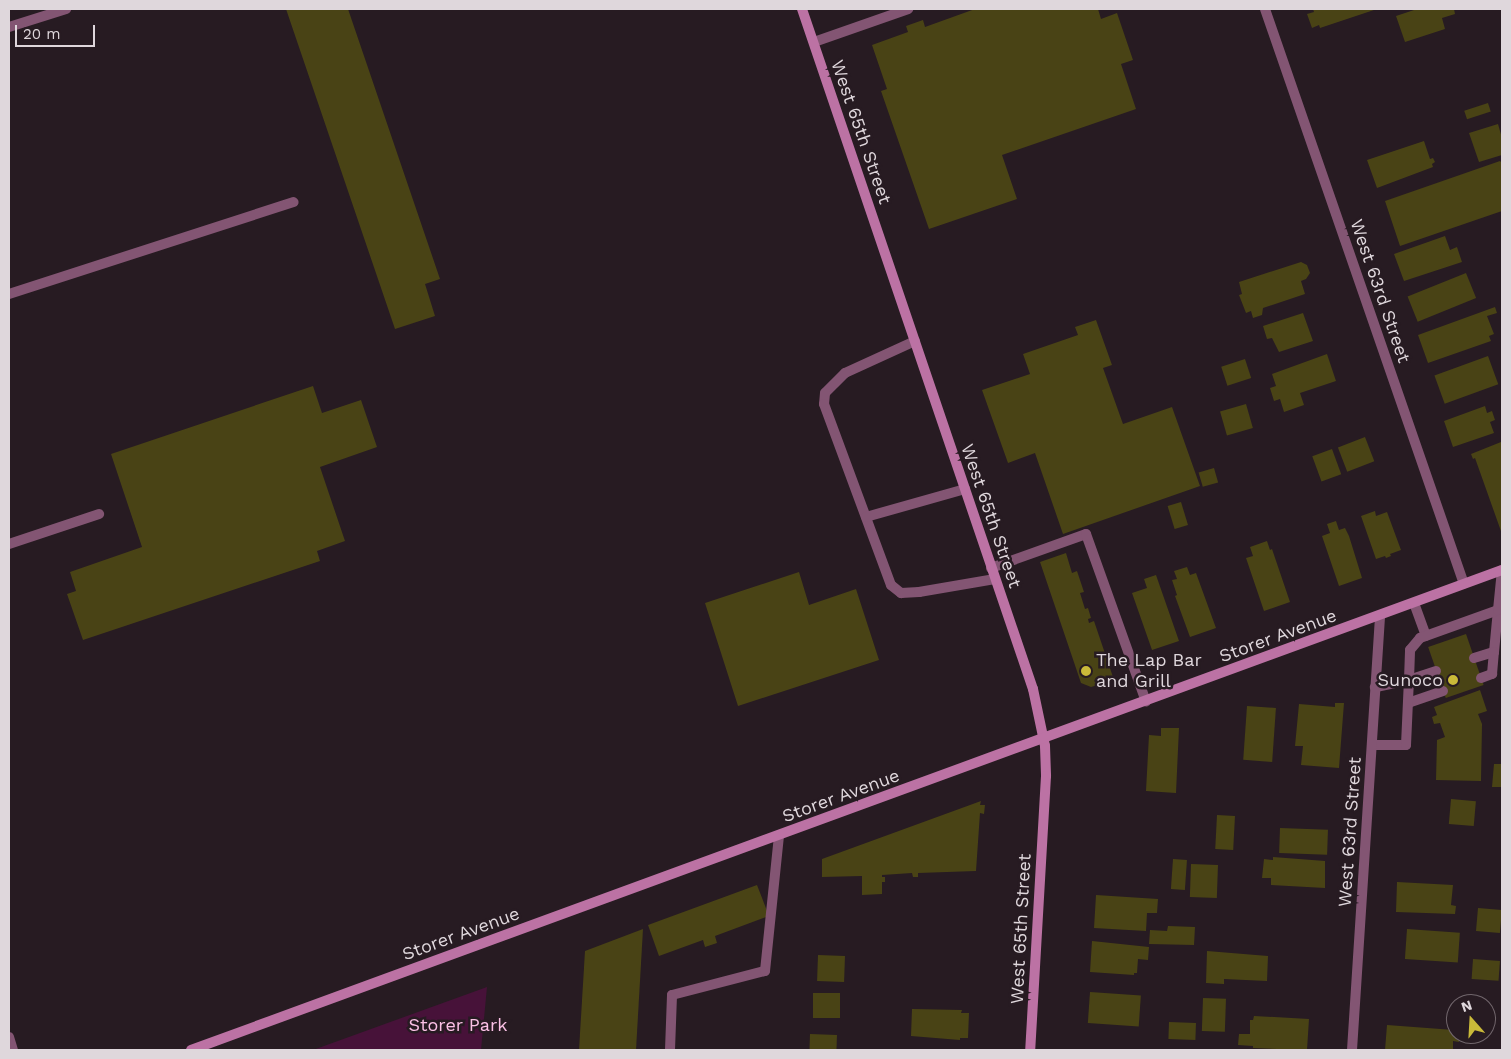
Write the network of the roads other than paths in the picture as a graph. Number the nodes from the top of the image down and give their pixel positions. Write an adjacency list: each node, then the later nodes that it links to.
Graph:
1 (66, 9): 5 (street)
2 (802, 9): 6 (street, West 65th Street)
3 (908, 9): 6 (street)
4 (1265, 9): 17 (street, West 63rd Street)
5 (9, 27)
6 (814, 42): 9 (street, West 65th Street)
7 (292, 202): 8 (street)
8 (9, 294)
9 (915, 341): 10 (street, West 65th Street); 12 (street)
10 (965, 489): 12 (street); 14 (street, West 65th Street)
11 (99, 514): 13 (street)
12 (866, 517): 16 (street)
13 (9, 544)
14 (992, 568): 16 (street, West 65th Street); 29 (street)
15 (1502, 570): 17 (street, Storer Avenue); 19 (street)
16 (995, 579): 31 (street, West 65th Street)
17 (1464, 584): 18 (street, Storer Avenue)
18 (1414, 603): 20 (street, Storer Avenue); 21 (street)
19 (1498, 610): 21 (street); 22 (street)
20 (1380, 616): 27 (street, West 63rd Street); 29 (street, Storer Avenue)
21 (1426, 636): 26 (street)
22 (1494, 652): 23 (street); 25 (street)
23 (1474, 658)
24 (1436, 671): 26 (street)
25 (1481, 678)
26 (1409, 680): 27 (street); 30 (street)
27 (1375, 688): 32 (street, West 63rd Street)
28 (1443, 691): 30 (street)
29 (1146, 702): 31 (street, Storer Avenue)
30 (1408, 703): 32 (street)
31 (1043, 739): 33 (street, Storer Avenue); 38 (street, West 65th Street)
32 (1372, 745): 39 (street, West 63rd Street)
33 (779, 836): 36 (street, Storer Avenue); 37 (street)
34 (9, 1037): 35 (street)
35 (13, 1050)
36 (191, 1050)
37 (670, 1050)
38 (1030, 1050)
39 (1352, 1050)

